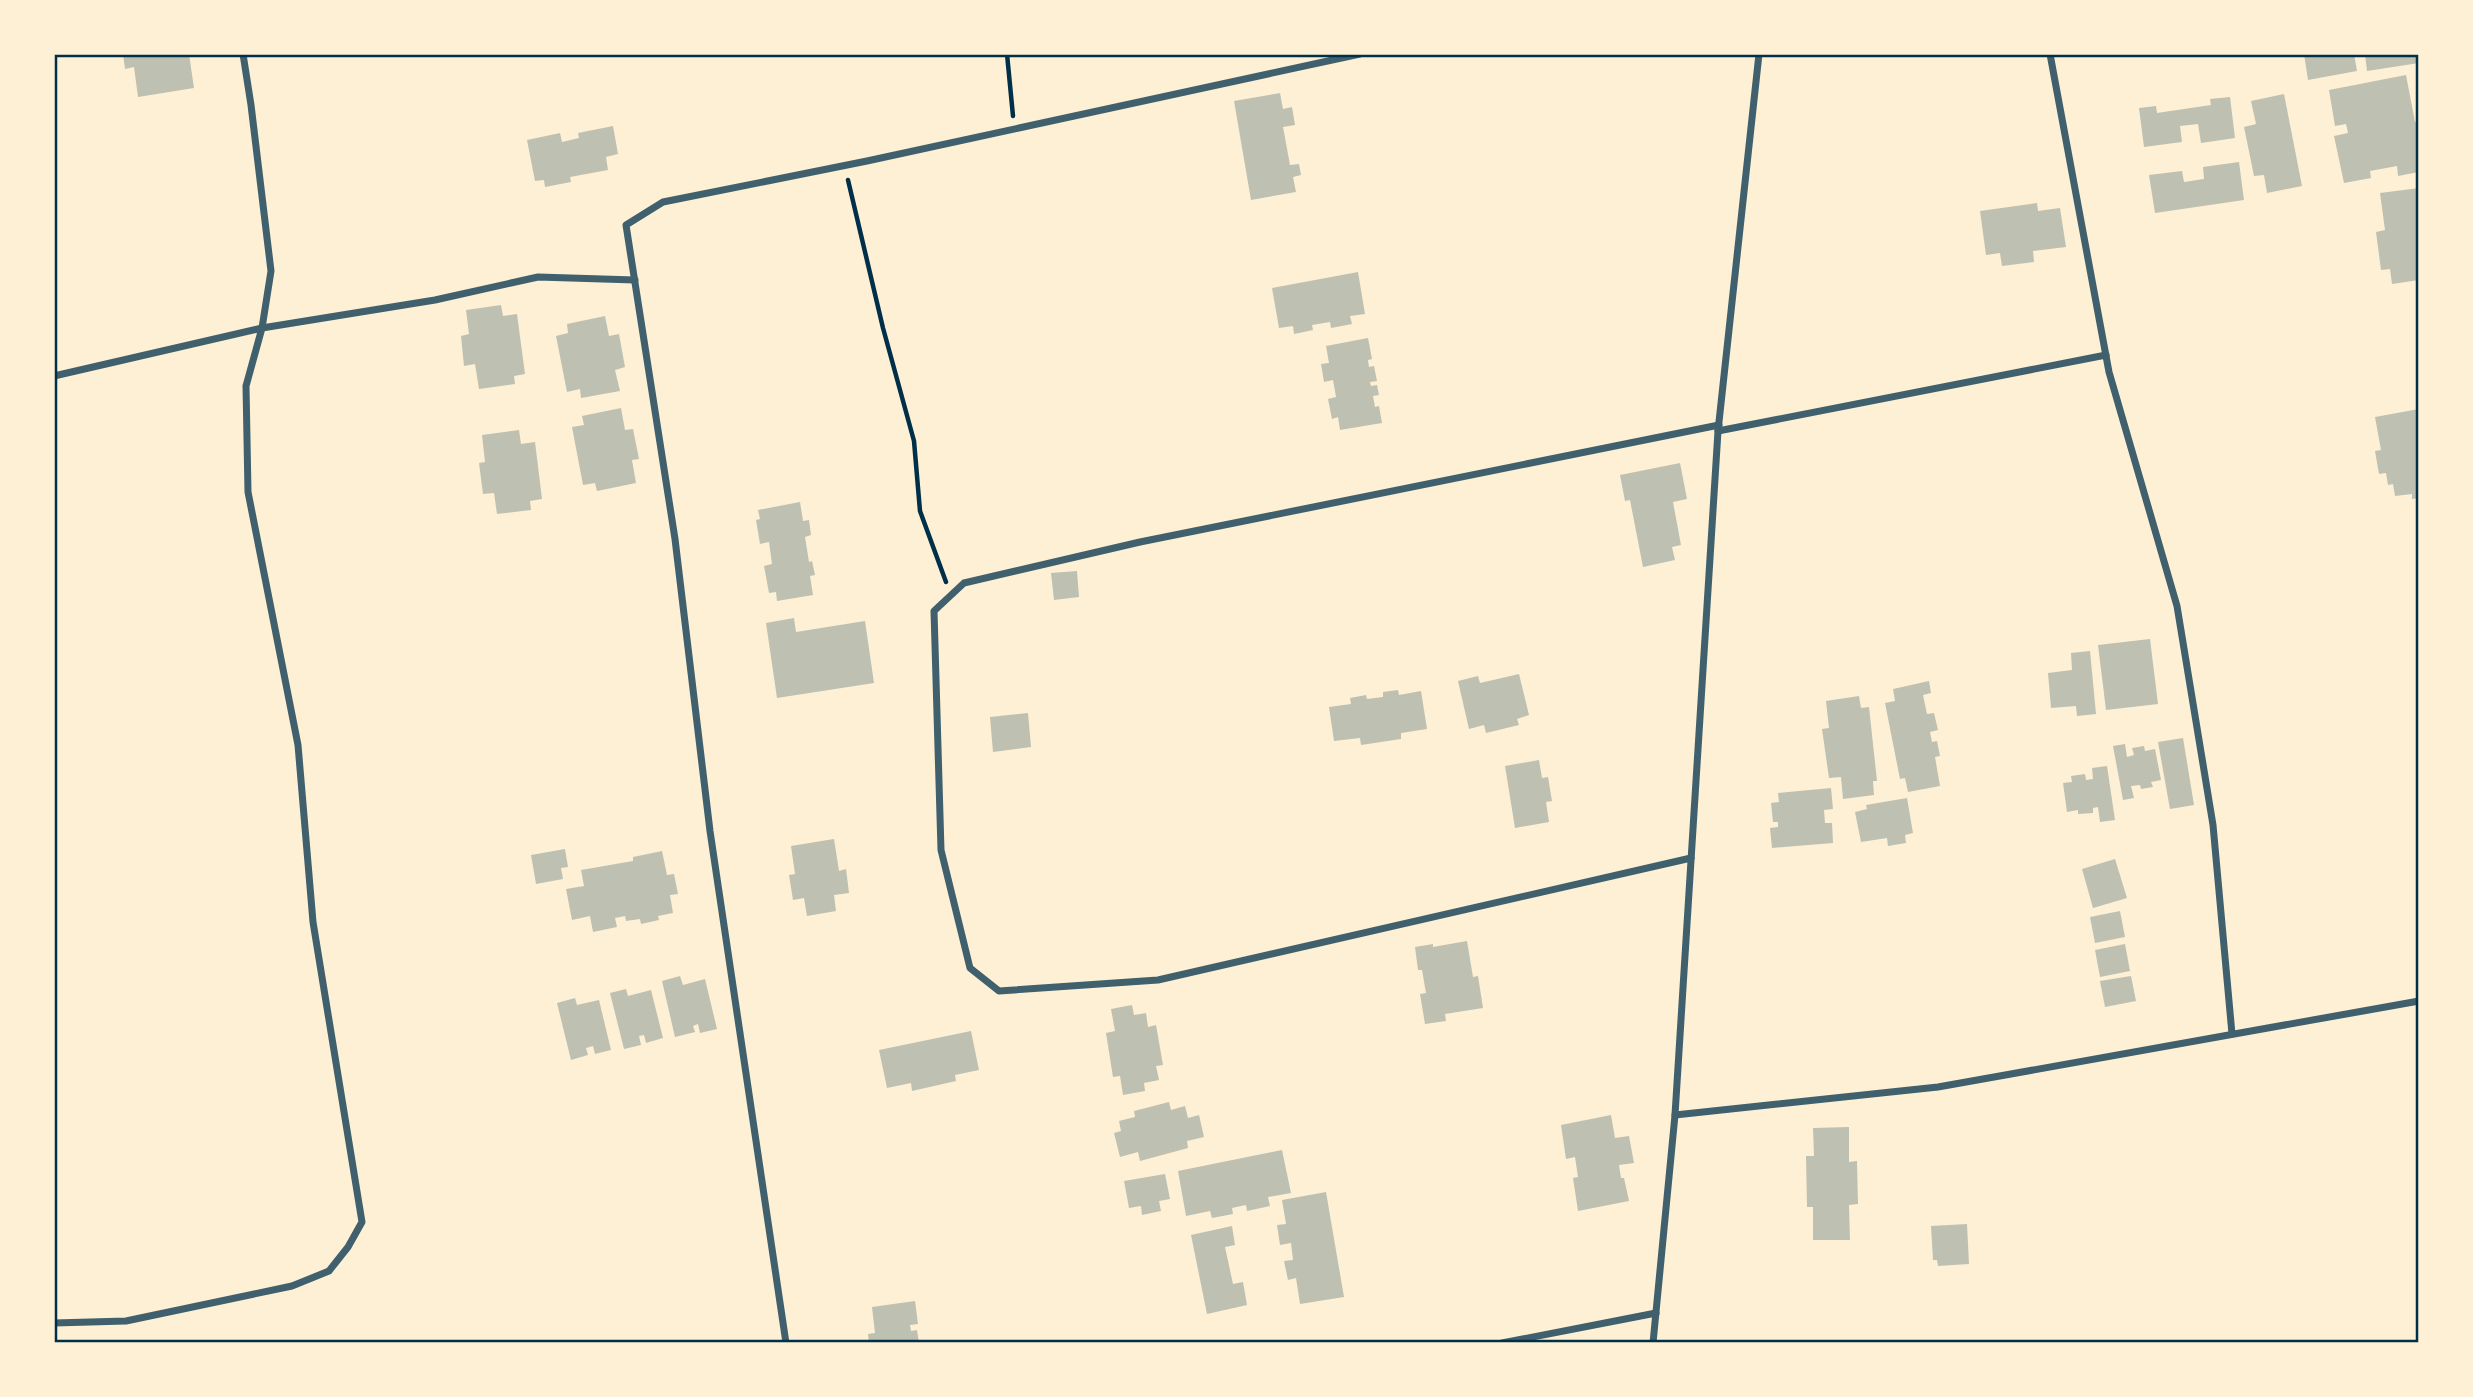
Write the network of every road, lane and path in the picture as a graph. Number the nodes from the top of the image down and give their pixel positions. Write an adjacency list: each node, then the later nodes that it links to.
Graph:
1 (243, 54): 9 (street)
2 (1007, 54): 6 (path)
3 (1360, 54): 6 (street)
4 (1759, 54): 12 (street)
5 (2050, 54): 10 (street)
6 (1014, 129): 7 (street)
7 (845, 166): 8 (street); 13 (path)
8 (635, 280): 9 (street); 20 (street)
9 (262, 328): 11 (street); 19 (street)
10 (2106, 355): 12 (street); 16 (street)
11 (54, 376)
12 (1719, 428): 13 (street); 14 (street)
13 (951, 595): 14 (street)
14 (1691, 858): 17 (street)
15 (2419, 1001): 16 (street)
16 (2232, 1034): 17 (street)
17 (1675, 1115): 18 (street)
18 (1656, 1313): 21 (street); 22 (street)
19 (54, 1323)
20 (786, 1343)
21 (1502, 1343)
22 (1653, 1343)

